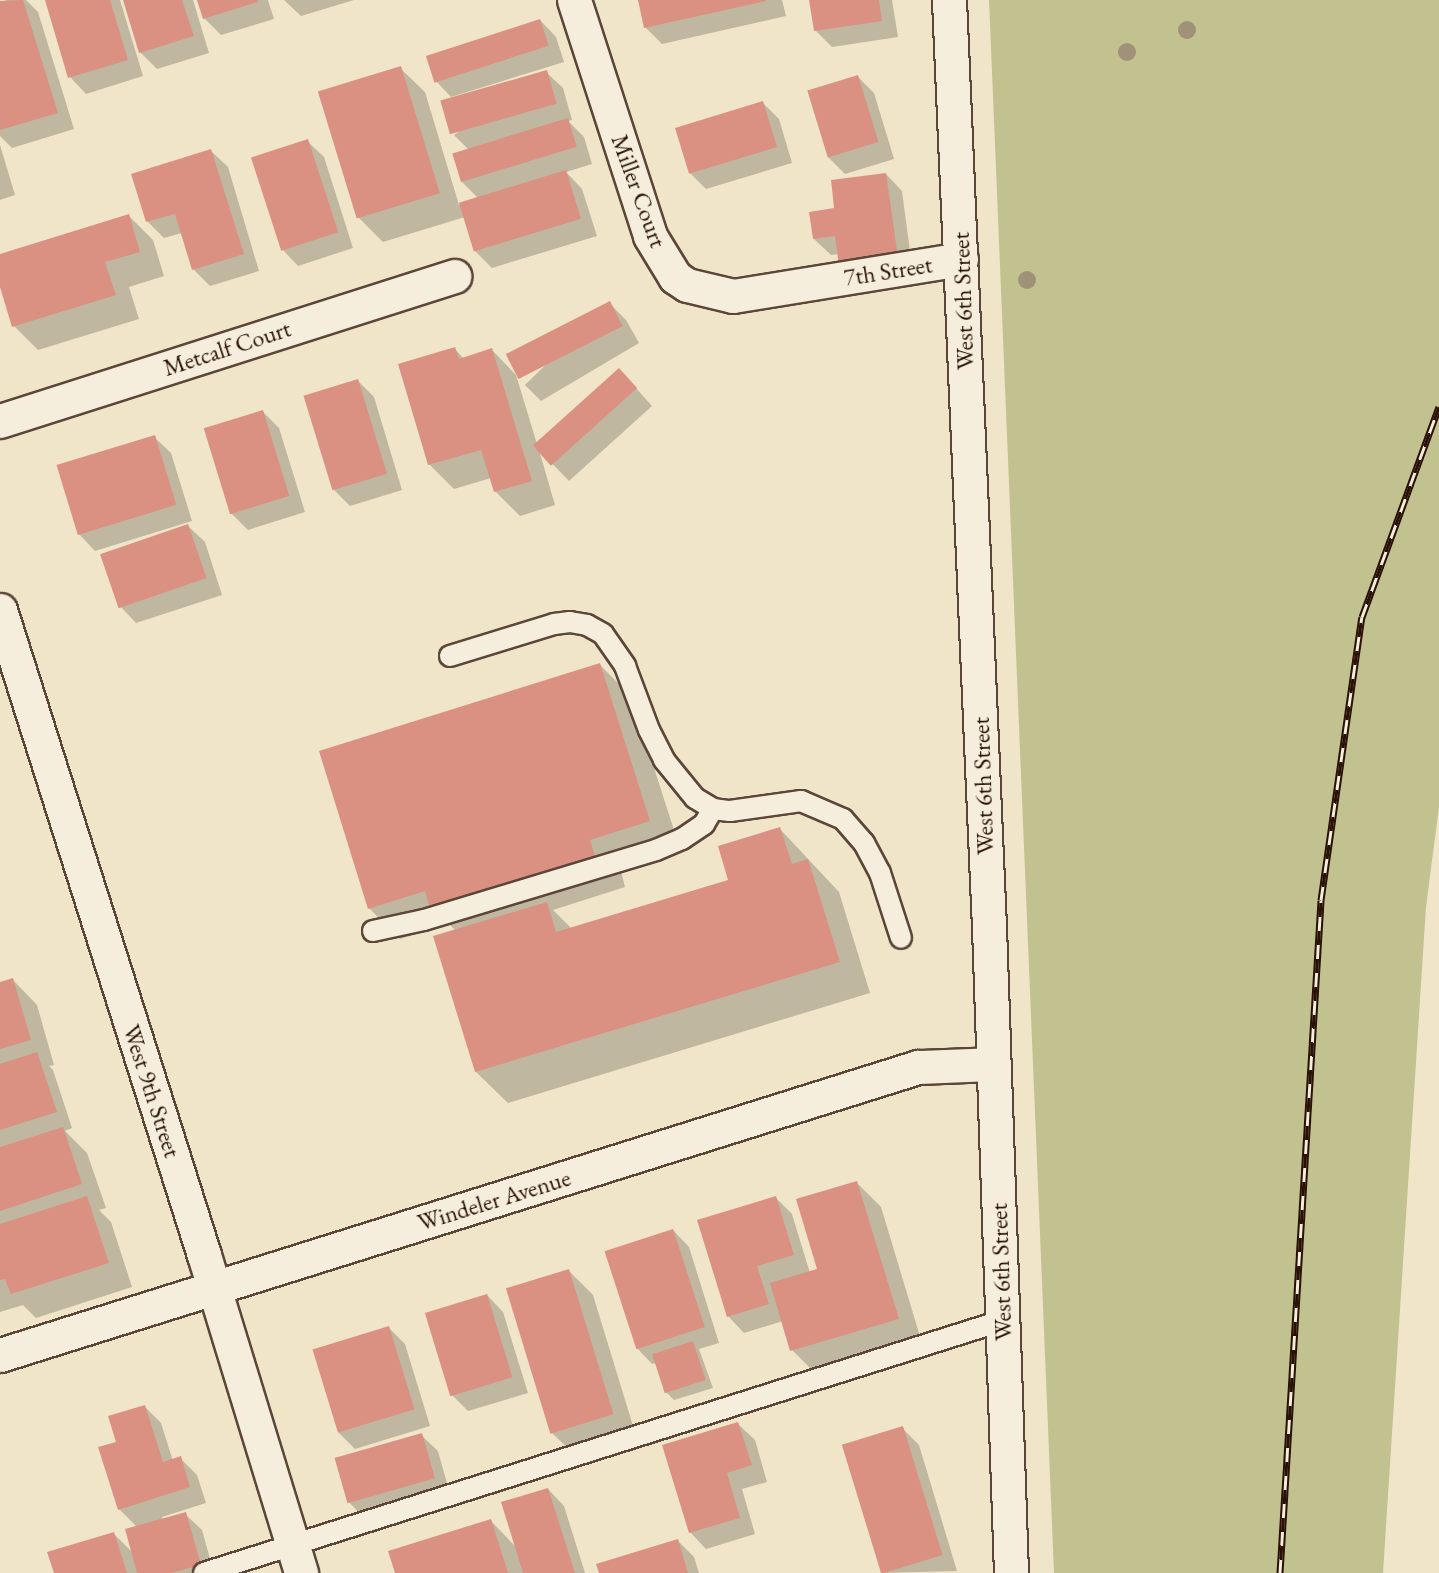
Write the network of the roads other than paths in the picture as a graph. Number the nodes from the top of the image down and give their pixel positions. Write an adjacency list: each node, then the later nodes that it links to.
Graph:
1 (574, 0): 5 (street, Miller Court)
2 (949, 0): 3 (street, West 6th Street)
3 (961, 259): 5 (street, 7th Street); 12 (street, West 6th Street)
4 (454, 276): 6 (street, Metcalf Court)
5 (814, 282)
6 (0, 421)
7 (0, 610): 13 (street, West 9th Street)
8 (450, 656): 9 (lane)
9 (713, 809): 10 (lane); 11 (lane)
10 (373, 931)
11 (901, 938)
12 (992, 1064): 13 (street, Windeler Avenue); 14 (street, West 6th Street)
13 (214, 1287): 15 (street, Windeler Avenue); 16 (street, West 9th Street)
14 (1004, 1320): 16 (lane); 18 (street, West 6th Street)
15 (0, 1355)
16 (297, 1559): 17 (lane)
17 (204, 1573)
18 (1011, 1573)

